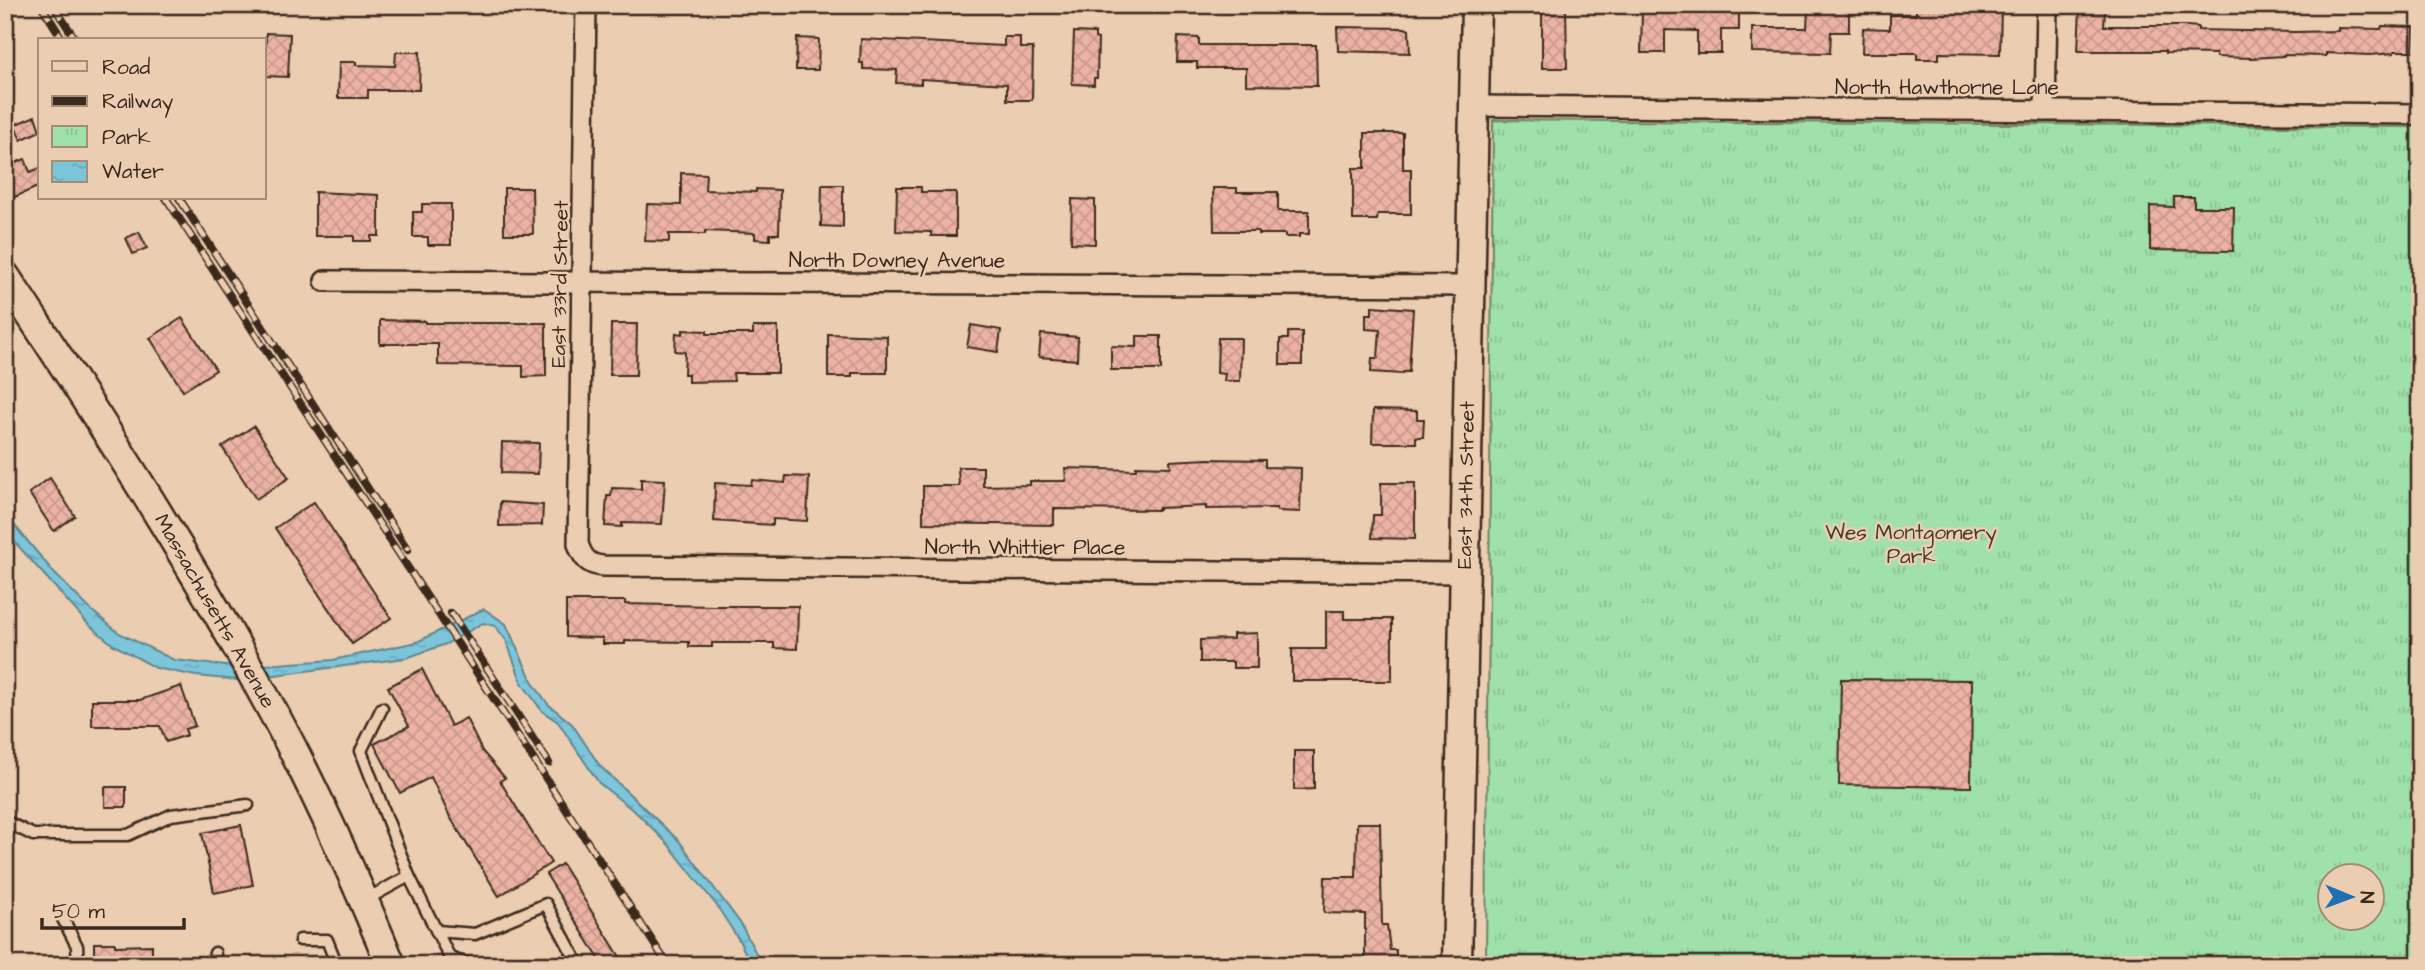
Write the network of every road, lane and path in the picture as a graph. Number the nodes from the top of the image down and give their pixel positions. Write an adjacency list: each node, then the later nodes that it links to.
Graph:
1 (586, 5): 9 (street, East 33rd Street)
2 (1476, 5): 4 (main road, East 34th Street)
3 (2047, 5): 5 (street)
4 (1473, 106): 5 (street, North Hawthorne Lane); 10 (main road, East 34th Street)
5 (2045, 111): 6 (street, North Hawthorne Lane)
6 (2420, 114)
7 (5, 276): 17 (main road, Massachusetts Avenue)
8 (325, 281): 9 (street, North Downey Avenue)
9 (583, 281): 10 (street, North Downey Avenue); 11 (street, East 33rd Street)
10 (1469, 286): 12 (main road, East 34th Street)
11 (586, 561): 12 (street, North Whittier Place)
12 (1464, 573): 28 (main road, East 34th Street)
13 (382, 708): 16 (lane)
14 (248, 805): 15 (lane)
15 (5, 821)
16 (409, 876): 17 (lane); 19 (lane)
17 (364, 900): 25 (main road, Massachusetts Avenue)
18 (63, 919): 22 (lane)
19 (437, 932): 26 (lane); 27 (lane)
20 (300, 940): 24 (lane)
21 (215, 953): 23 (lane)
22 (78, 965)
23 (214, 965)
24 (337, 965)
25 (391, 965)
26 (471, 965)
27 (566, 965)
28 (1457, 965)

